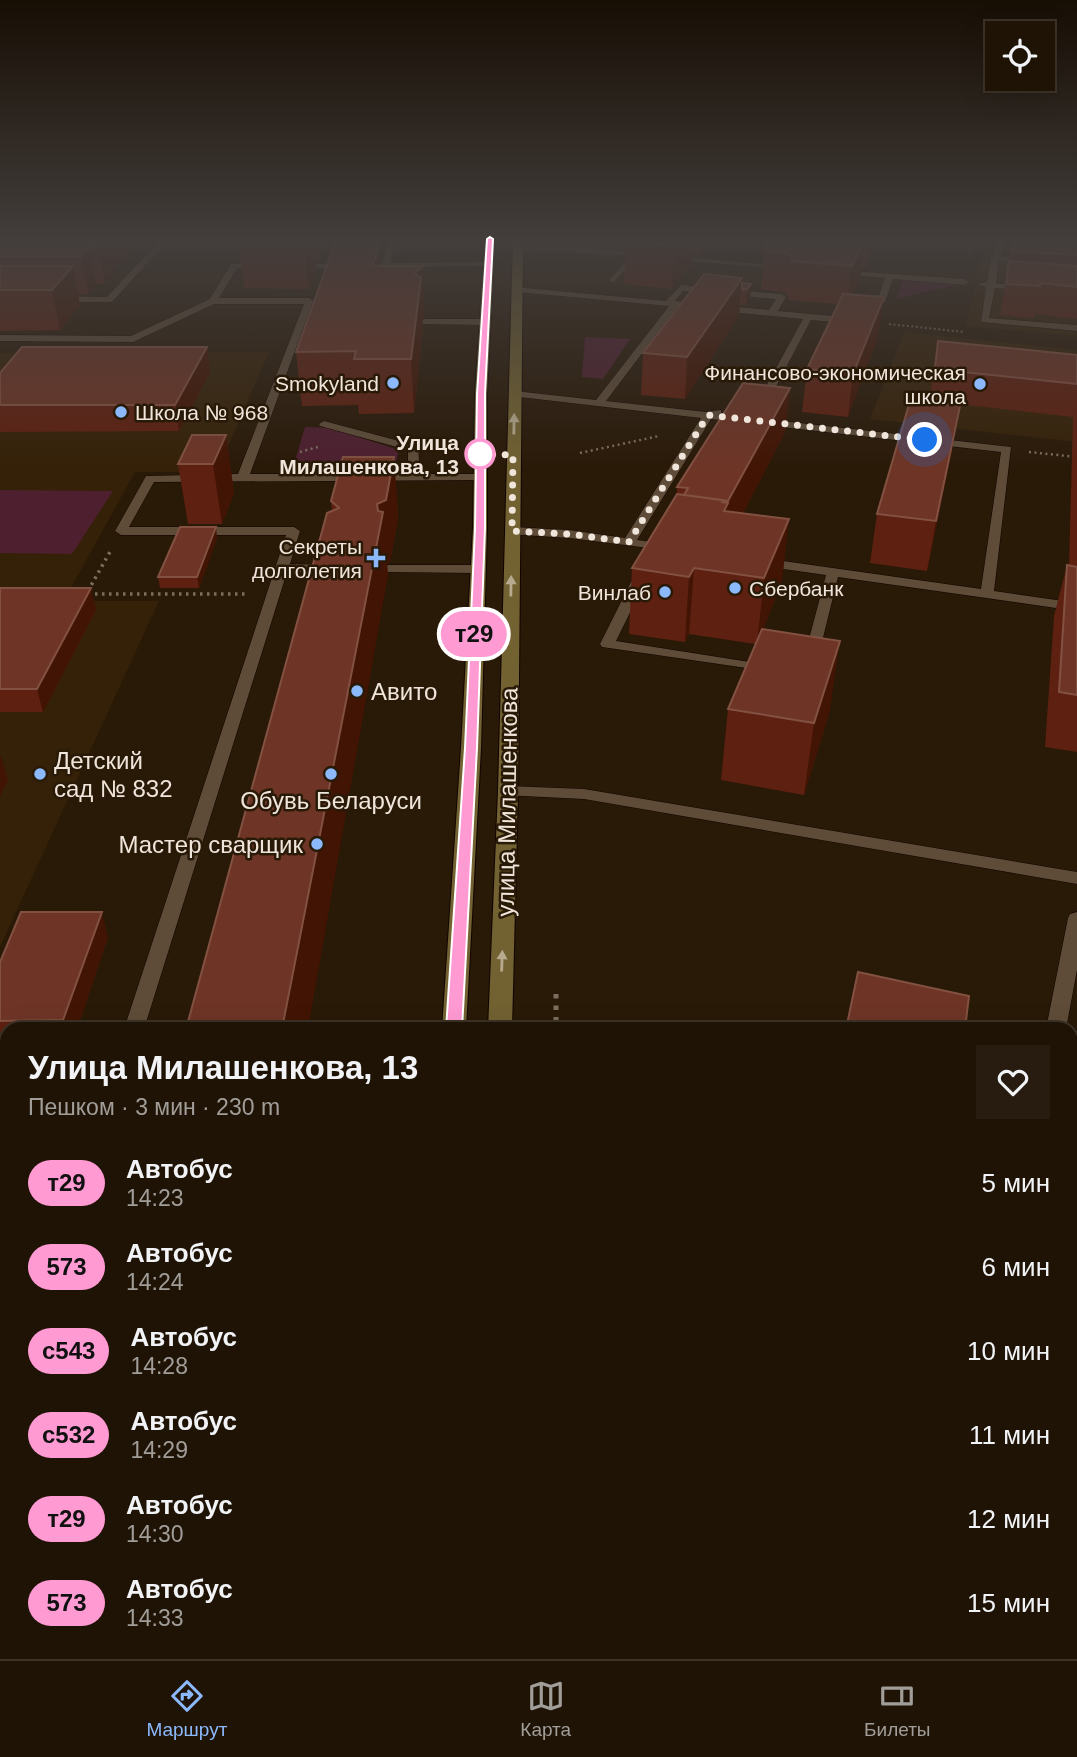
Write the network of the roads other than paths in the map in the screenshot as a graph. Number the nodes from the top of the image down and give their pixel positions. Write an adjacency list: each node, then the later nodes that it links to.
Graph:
1 (181, 316): 13 (lane)
2 (303, 316): 20 (lane)
3 (485, 316): 10 (main road, улица Милашенкова)
4 (516, 316): 14 (main road, улица Милашенкова)
5 (663, 316): 16 (lane)
6 (803, 316): 8 (lane)
7 (985, 316): 12 (lane)
8 (808, 317): 11 (lane); 15 (lane)
9 (424, 322): 10 (lane)
10 (485, 322): 22 (main road, улица Милашенкова)
11 (869, 322)
12 (1077, 328)
13 (0, 338)
14 (515, 394): 16 (lane); 23 (main road, улица Милашенкова, one-way to 14)
15 (744, 401)
16 (599, 403): 18 (lane)
17 (732, 406): 18 (lane)
18 (708, 415): 24 (lane); 33 (lane)
19 (324, 424): 21 (lane)
20 (245, 471): 21 (lane); 28 (lane)
21 (414, 477): 22 (lane)
22 (480, 477): 31 (main road, улица Милашенкова)
23 (512, 531): 24 (lane); 37 (main road, улица Милашенкова, one-way to 23)
24 (629, 542): 25 (lane)
25 (656, 546): 26 (lane); 35 (lane)
26 (683, 550)
27 (751, 560): 32 (lane)
28 (282, 568): 29 (lane); 40 (lane)
29 (335, 569)
30 (389, 569): 31 (lane)
31 (477, 569): 41 (main road, улица Милашенкова)
32 (833, 572): 33 (lane); 36 (lane)
33 (987, 593): 34 (lane)
34 (1077, 607)
35 (780, 671)
36 (807, 675)
37 (508, 791): 38 (lane); 42 (main road, улица Милашенкова, one-way to 37)
38 (1077, 878)
39 (1077, 918): 43 (lane)
40 (136, 1022)
41 (454, 1022)
42 (500, 1022)
43 (1057, 1022)

